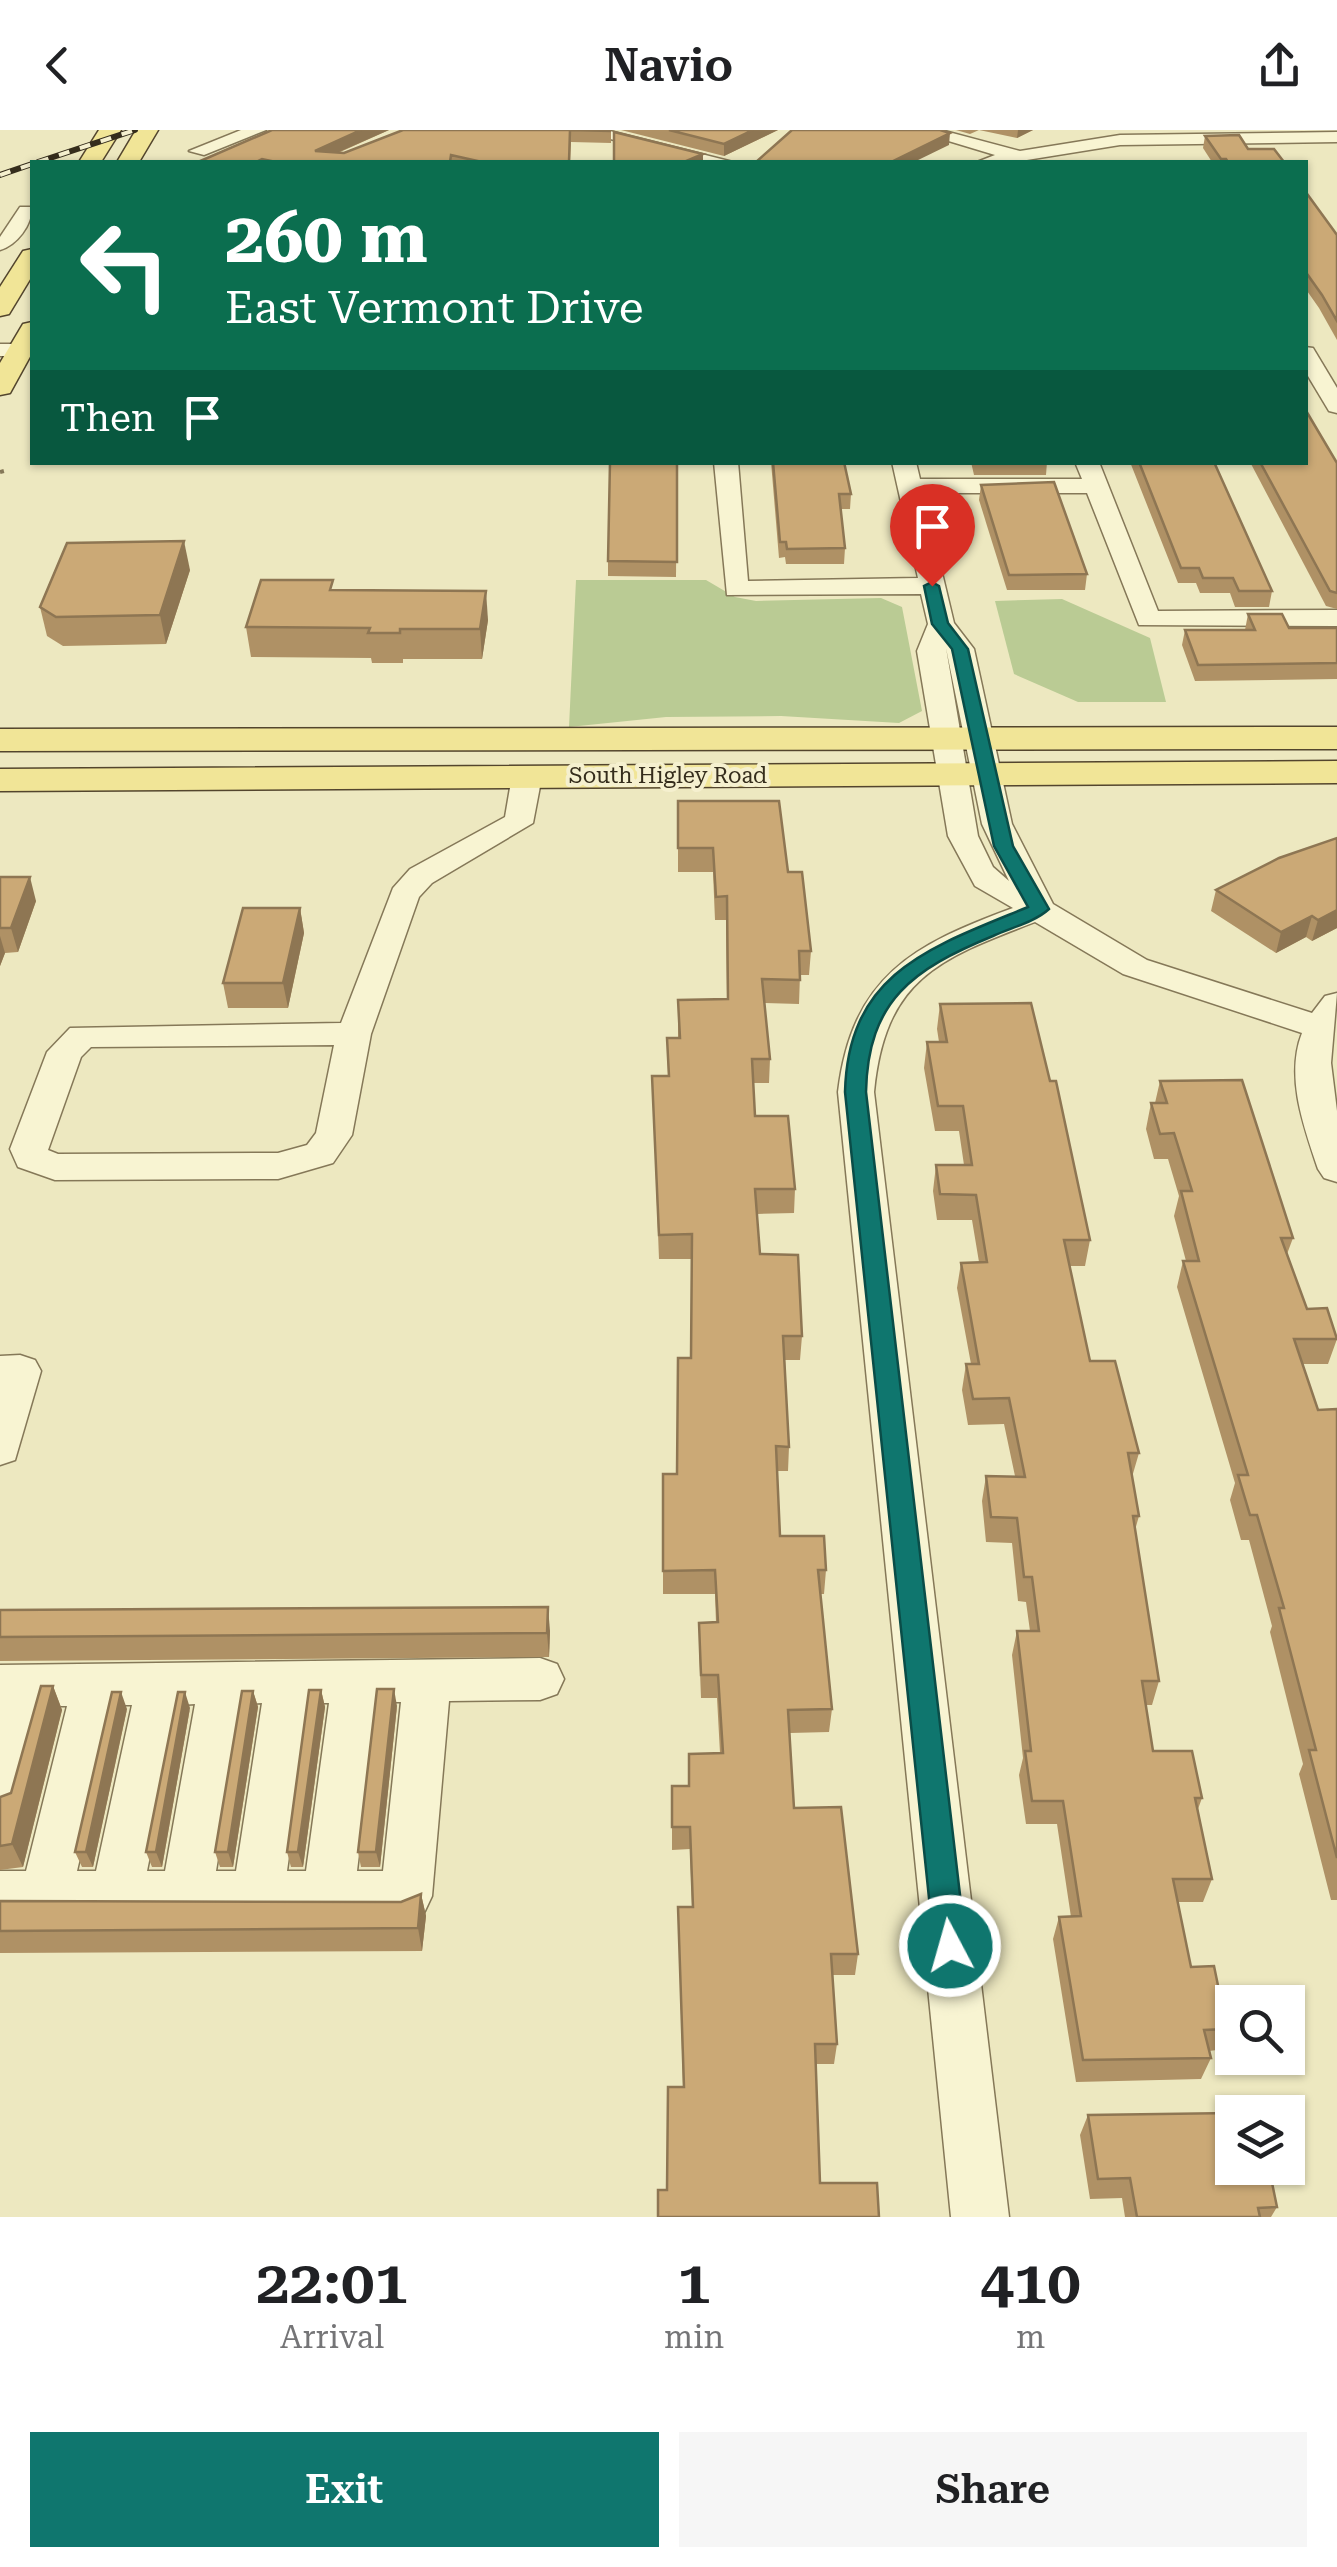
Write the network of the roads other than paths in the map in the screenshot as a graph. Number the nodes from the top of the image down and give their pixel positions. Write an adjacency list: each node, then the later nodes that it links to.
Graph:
1 (110, 130): 10 (main road)
2 (147, 130): 11 (main road)
3 (257, 130): 8 (street)
4 (583, 130): 12 (street)
5 (921, 130): 9 (street)
6 (1258, 133): 7 (street); 9 (street)
7 (1337, 137)
8 (198, 151)
9 (1015, 155): 13 (street)
10 (91, 160)
11 (129, 160)
12 (715, 160)
13 (994, 160)
14 (16, 204): 16 (street)
15 (30, 241): 16 (street)
16 (4, 243)
17 (30, 259): 18 (main road)
18 (0, 308)
19 (22, 345): 21 (main road)
20 (1310, 347): 22 (street)
21 (0, 387)
22 (1337, 406)
23 (726, 465): 26 (street)
24 (907, 474): 25 (street); 26 (street)
25 (1091, 474): 27 (street)
26 (932, 586): 31 (street)
27 (1337, 618)
28 (1337, 738): 31 (main road, South Higley Road)
29 (0, 740): 30 (main road, South Higley Road)
30 (518, 740): 31 (main road, South Higley Road); 33 (main road)
31 (968, 757): 32 (main road, South Higley Road); 33 (main road, South Higley Road); 35 (street)
32 (1337, 772)
33 (527, 776): 34 (main road, South Higley Road); 37 (street)
34 (0, 780)
35 (1039, 909): 36 (street); 55 (street)
36 (1330, 1013): 38 (street)
37 (354, 1034): 37 (street)
38 (1337, 1170)
39 (0, 1372): 40 (street)
40 (0, 1448)
41 (540, 1679): 42 (street)
42 (427, 1680): 44 (street); 54 (street)
43 (290, 1682): 44 (street); 45 (street); 53 (street)
44 (356, 1682): 54 (street)
45 (223, 1683): 46 (street); 52 (street)
46 (160, 1684): 47 (street); 51 (street)
47 (96, 1685): 48 (street); 50 (street)
48 (14, 1686): 49 (street)
49 (0, 1799)
50 (23, 1896): 51 (street)
51 (116, 1896): 52 (street)
52 (186, 1896): 53 (street)
53 (258, 1896): 54 (street)
54 (328, 1896)
55 (980, 2217)

